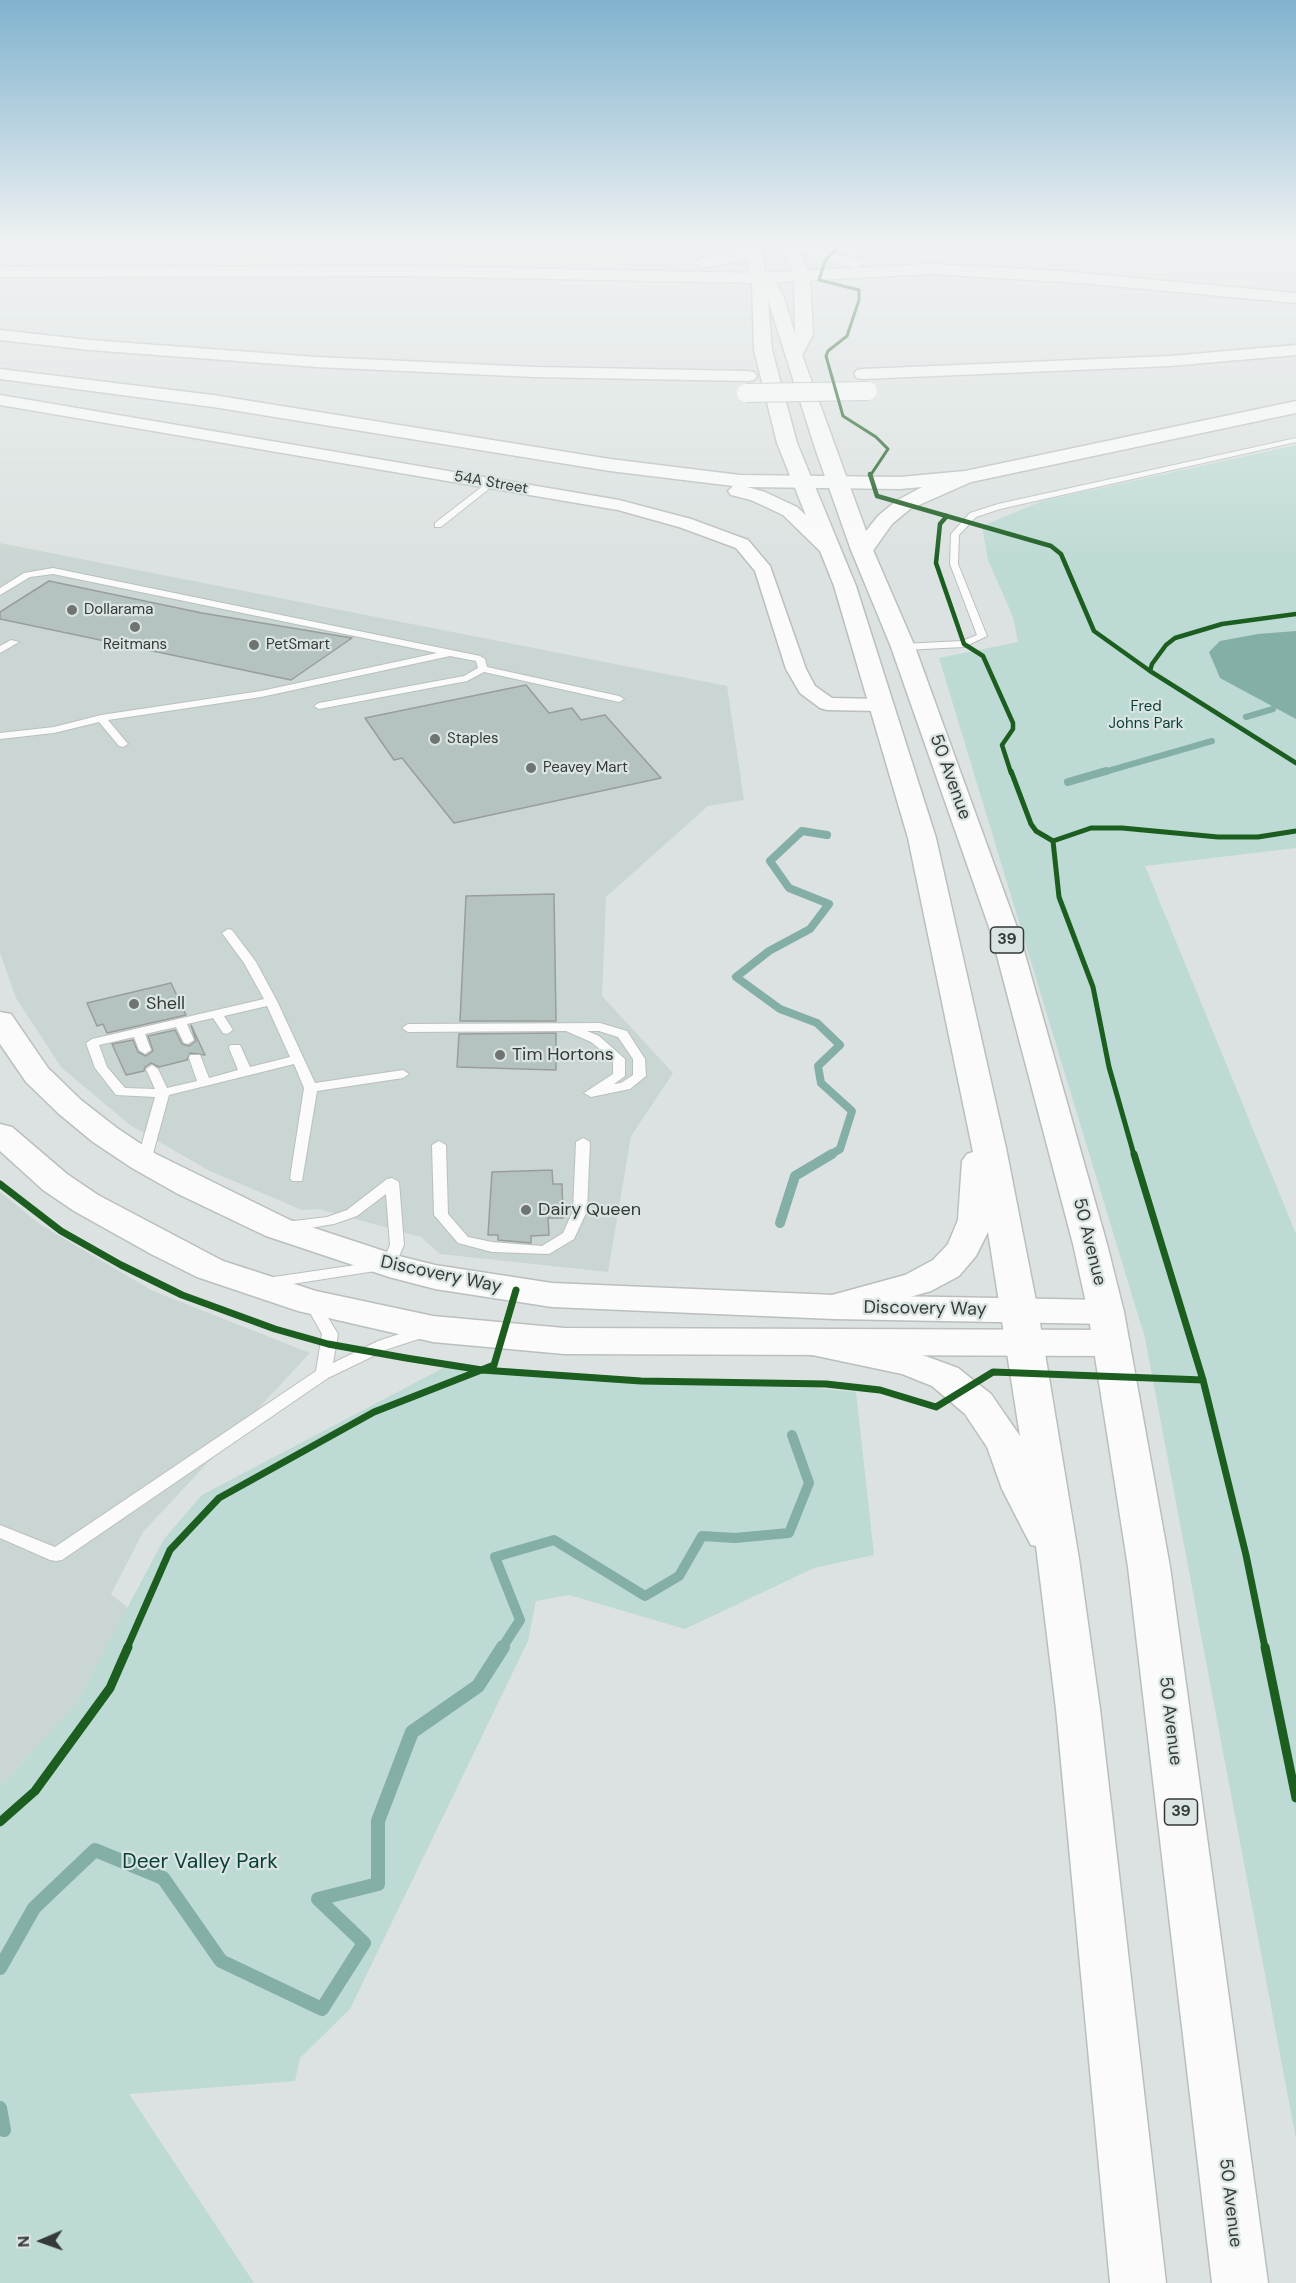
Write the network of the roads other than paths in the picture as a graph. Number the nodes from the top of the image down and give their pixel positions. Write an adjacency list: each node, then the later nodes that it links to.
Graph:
1 (166, 351): 13 (main road)
2 (763, 351): 18 (main road)
3 (792, 351): 7 (main road, 50 Avenue)
4 (795, 351): 7 (main road)
5 (1290, 351): 12 (main road)
6 (0, 353): 8 (main road)
7 (793, 355): 24 (main road, 50 Avenue / 39)
8 (150, 367)
9 (0, 374): 20 (main road)
10 (1216, 375): 11 (main road)
11 (1138, 380)
12 (866, 382): 13 (main road, bridge); 15 (main road)
13 (747, 384): 14 (main road)
14 (531, 390)
15 (892, 391)
16 (0, 400): 22 (street, 54A Street)
17 (1296, 407): 21 (main road)
18 (780, 419): 23 (main road); 24 (main road)
19 (1296, 440): 30 (lane)
20 (610, 465): 23 (main road); 26 (main road)
21 (965, 477): 24 (main road); 27 (main road)
22 (491, 483): 25 (lane); 35 (street, 54A Street)
23 (802, 483): 24 (main road); 26 (main road)
24 (838, 483): 27 (main road, 50 Avenue / 39)
25 (438, 525)
26 (828, 546): 35 (main road)
27 (862, 550): 30 (main road, 50 Avenue / 39)
28 (0, 592): 32 (lane)
29 (14, 642): 31 (lane)
30 (903, 647): 72 (main road, 50 Avenue / 39)
31 (0, 650)
32 (452, 653): 33 (lane); 37 (lane)
33 (483, 669): 34 (lane); 36 (lane)
34 (618, 699)
35 (880, 705): 60 (main road)
36 (319, 706)
37 (101, 718): 38 (lane); 39 (lane)
38 (0, 736)
39 (123, 744)
40 (228, 933): 41 (lane)
41 (271, 1001): 42 (lane); 53 (lane)
42 (217, 1014): 44 (lane); 47 (lane)
43 (0, 1020): 64 (main road, Discovery Way)
44 (180, 1022): 48 (lane); 49 (lane)
45 (568, 1027): 45 (lane); 46 (lane)
46 (408, 1028)
47 (227, 1030)
48 (138, 1032): 51 (lane); 59 (lane)
49 (188, 1040)
50 (235, 1048): 55 (lane)
51 (145, 1050)
52 (195, 1058): 57 (lane)
53 (298, 1059): 55 (lane); 58 (lane)
54 (152, 1069): 59 (lane)
55 (245, 1071): 57 (lane)
56 (403, 1074): 58 (lane)
57 (204, 1083): 59 (lane)
58 (311, 1088): 65 (lane)
59 (162, 1093): 64 (lane)
60 (978, 1100): 70 (main road); 71 (main road)
61 (0, 1134): 68 (main road, Discovery Way)
62 (583, 1142): 63 (lane)
63 (439, 1145)
64 (144, 1161): 66 (main road, Discovery Way)
65 (297, 1178)
66 (278, 1228): 67 (main road, Discovery Way); 67 (lane)
67 (389, 1265): 68 (lane); 70 (main road, Discovery Way)
68 (257, 1284): 69 (main road, Discovery Way)
69 (311, 1302): 73 (main road, Discovery Way); 75 (lane)
70 (834, 1307): 71 (main road, Discovery Way)
71 (1022, 1327): 72 (main road, Discovery Way); 74 (main road, Discovery Way); 77 (main road)
72 (1109, 1328): 79 (main road, 50 Avenue / 39)
73 (433, 1329): 74 (main road, Discovery Way); 75 (lane)
74 (811, 1343): 77 (main road)
75 (323, 1374): 76 (lane)
76 (0, 1531)
77 (1058, 1559): 78 (main road)
78 (1138, 2283)
79 (1240, 2283)

